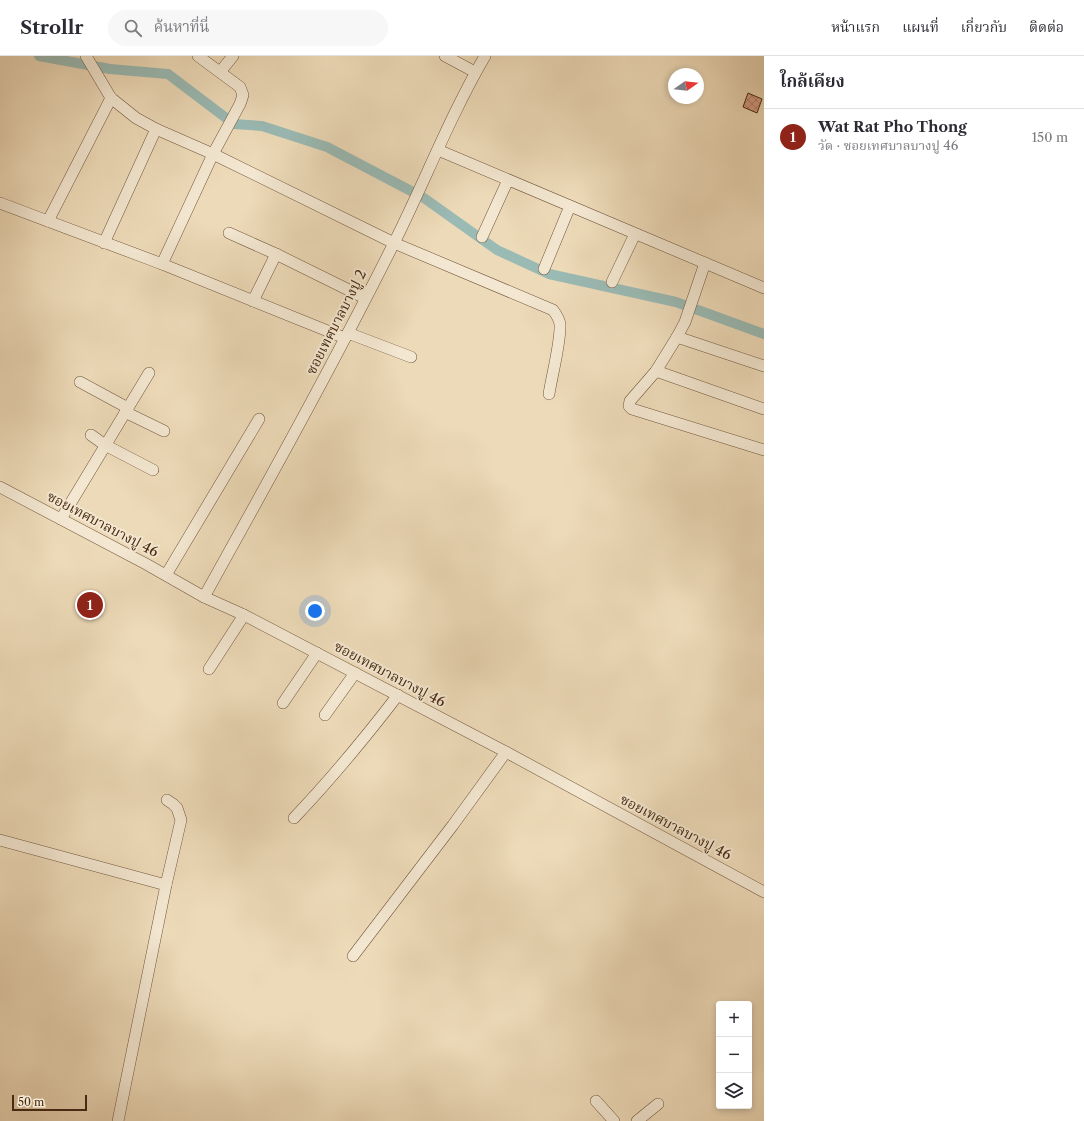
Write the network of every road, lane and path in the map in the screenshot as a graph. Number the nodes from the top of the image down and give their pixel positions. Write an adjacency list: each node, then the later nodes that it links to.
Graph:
1 (86, 56): 8 (street)
2 (198, 56): 6 (street)
3 (233, 56): 6 (street)
4 (445, 56): 7 (street)
5 (485, 56): 7 (street, ซอยเทศบาลบางปู 2)
6 (220, 72): 11 (street)
7 (476, 72): 10 (street, ซอยเทศบาลบางปู 2)
8 (111, 98): 9 (street); 15 (street)
9 (156, 130): 11 (street); 19 (street)
10 (438, 150): 12 (street); 20 (street, ซอยเทศบาลบางปู 2)
11 (213, 154): 20 (street); 23 (street)
12 (508, 180): 14 (street); 18 (street)
13 (0, 202): 15 (street)
14 (570, 206): 17 (street); 24 (street)
15 (48, 221): 19 (street)
16 (229, 233): 21 (street)
17 (635, 234): 22 (street); 25 (street)
18 (482, 237)
19 (104, 243): 23 (street)
20 (394, 243): 27 (street, ซอยเทศบาลบางปู 2); 36 (street)
21 (276, 254): 27 (street); 28 (street)
22 (705, 263): 26 (street); 30 (street)
23 (162, 264): 28 (street)
24 (544, 269)
25 (612, 282)
26 (764, 288)
27 (365, 298): 29 (street, ซอยเทศบาลบางปู 2)
28 (253, 301): 29 (street)
29 (346, 336): 31 (street); 48 (street, ซอยเทศบาลบางปู 2)
30 (677, 337): 32 (street); 33 (street)
31 (411, 357)
32 (764, 366)
33 (656, 371): 37 (street); 43 (street)
34 (149, 373): 38 (street)
35 (80, 382): 38 (street)
36 (549, 394)
37 (764, 409)
38 (127, 410): 40 (street); 42 (street)
39 (259, 419): 47 (street)
40 (164, 432)
41 (91, 435): 42 (street)
42 (105, 445): 44 (street); 46 (street)
43 (764, 450)
44 (152, 470)
45 (0, 487): 46 (street, ซอยเทศบาลบางปู 46)
46 (61, 519): 47 (street, ซอยเทศบาลบางปู 46)
47 (166, 575): 48 (street, ซอยเทศบาลบางปู 46)
48 (204, 597): 49 (street, ซอยเทศบาลบางปู 46)
49 (244, 616): 50 (street, ซอยเทศบาลบางปู 46); 51 (street)
50 (317, 653): 52 (street, ซอยเทศบาลบางปู 46); 54 (street)
51 (209, 669)
52 (355, 673): 53 (street, ซอยเทศบาลบางปู 46); 55 (street)
53 (398, 695): 56 (street, ซอยเทศบาลบางปู 46); 58 (street)
54 (283, 703)
55 (325, 715)
56 (506, 752): 61 (street, ซอยเทศบาลบางปู 46); 62 (street)
57 (167, 800): 60 (street)
58 (294, 818)
59 (0, 840): 60 (street)
60 (166, 885): 65 (street)
61 (764, 892)
62 (353, 956)
63 (596, 1102): 66 (street)
64 (658, 1104): 67 (street)
65 (118, 1121)
66 (614, 1121)
67 (637, 1121)

